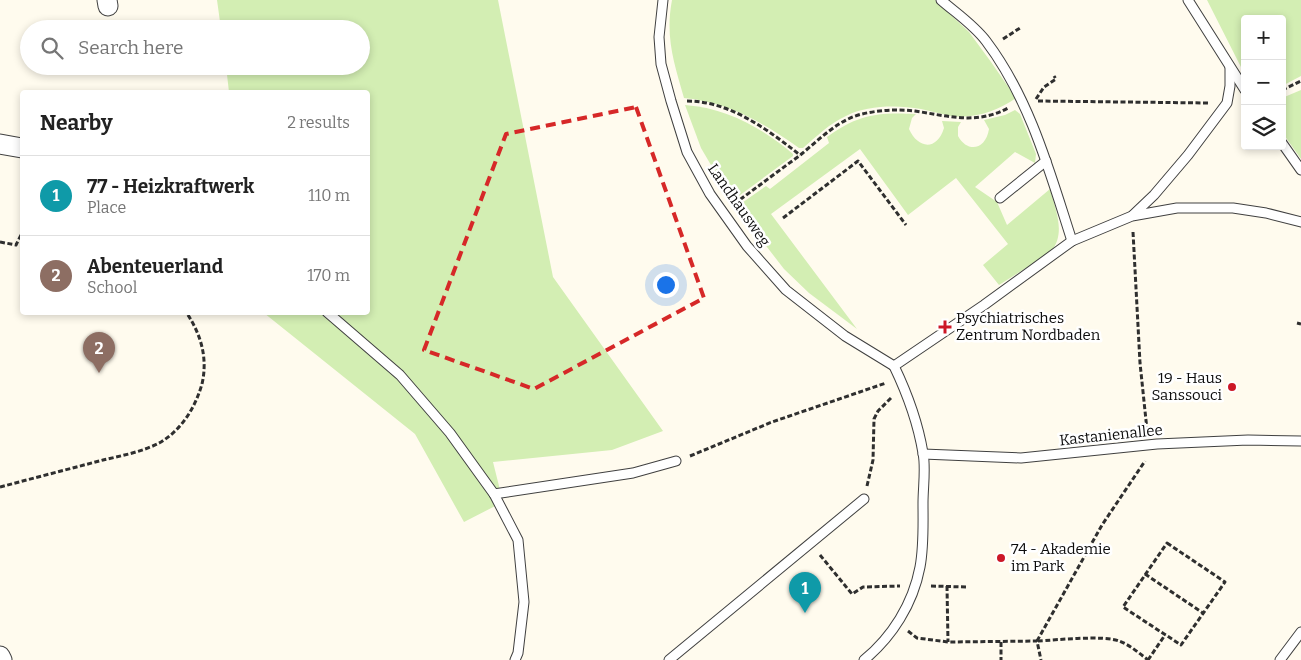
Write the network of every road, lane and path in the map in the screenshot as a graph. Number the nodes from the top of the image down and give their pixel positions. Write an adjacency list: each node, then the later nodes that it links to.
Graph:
1 (663, 0): 9 (lane, Landhausweg)
2 (941, 0): 10 (lane)
3 (1188, 0): 4 (lane)
4 (1230, 68): 7 (lane); 12 (lane)
5 (1054, 76): 11 (path)
6 (1300, 82): 8 (path)
7 (1241, 84)
8 (1286, 88)
9 (671, 101): 16 (path); 20 (lane, Landhausweg)
10 (1022, 101): 11 (path); 16 (path); 17 (lane)
11 (1035, 101): 12 (path)
12 (1227, 104): 21 (lane)
13 (0, 144): 14 (street)
14 (20, 148)
15 (1286, 149): 18 (lane)
16 (800, 154): 20 (path)
17 (1046, 161): 19 (lane); 26 (lane)
18 (1301, 170)
19 (1000, 198)
20 (724, 212): 30 (lane, Landhausweg)
21 (1132, 216): 23 (lane); 26 (lane); 33 (path)
22 (783, 218): 24 (path)
23 (1301, 222)
24 (906, 225)
25 (20, 237): 27 (path)
26 (1072, 241): 30 (lane)
27 (0, 242)
28 (188, 315): 36 (path)
29 (331, 315): 37 (lane)
30 (894, 366): 31 (lane); 35 (path)
31 (904, 387): 34 (lane); 38 (path)
32 (1301, 441): 33 (lane, Kastanienallee)
33 (1153, 445): 34 (lane, Kastanienallee); 48 (path)
34 (923, 454): 41 (lane)
35 (676, 461): 37 (lane)
36 (0, 487)
37 (494, 494): 53 (lane)
38 (864, 499): 54 (lane)
39 (833, 570): 41 (path)
40 (1146, 574): 44 (path); 44 (path); 47 (path)
41 (915, 585): 42 (path); 45 (lane)
42 (947, 586): 43 (path); 49 (path)
43 (966, 586)
44 (1203, 613): 47 (path)
45 (898, 624): 49 (path); 55 (lane)
46 (1301, 632): 59 (lane)
47 (1165, 635): 58 (path)
48 (1037, 641): 50 (path); 57 (path); 58 (path)
49 (948, 642): 50 (path)
50 (1001, 642): 56 (path)
51 (0, 656): 52 (street)
52 (2, 660)
53 (515, 660)
54 (669, 660)
55 (864, 660)
56 (1001, 660)
57 (1041, 660)
58 (1148, 660)
59 (1280, 660)

